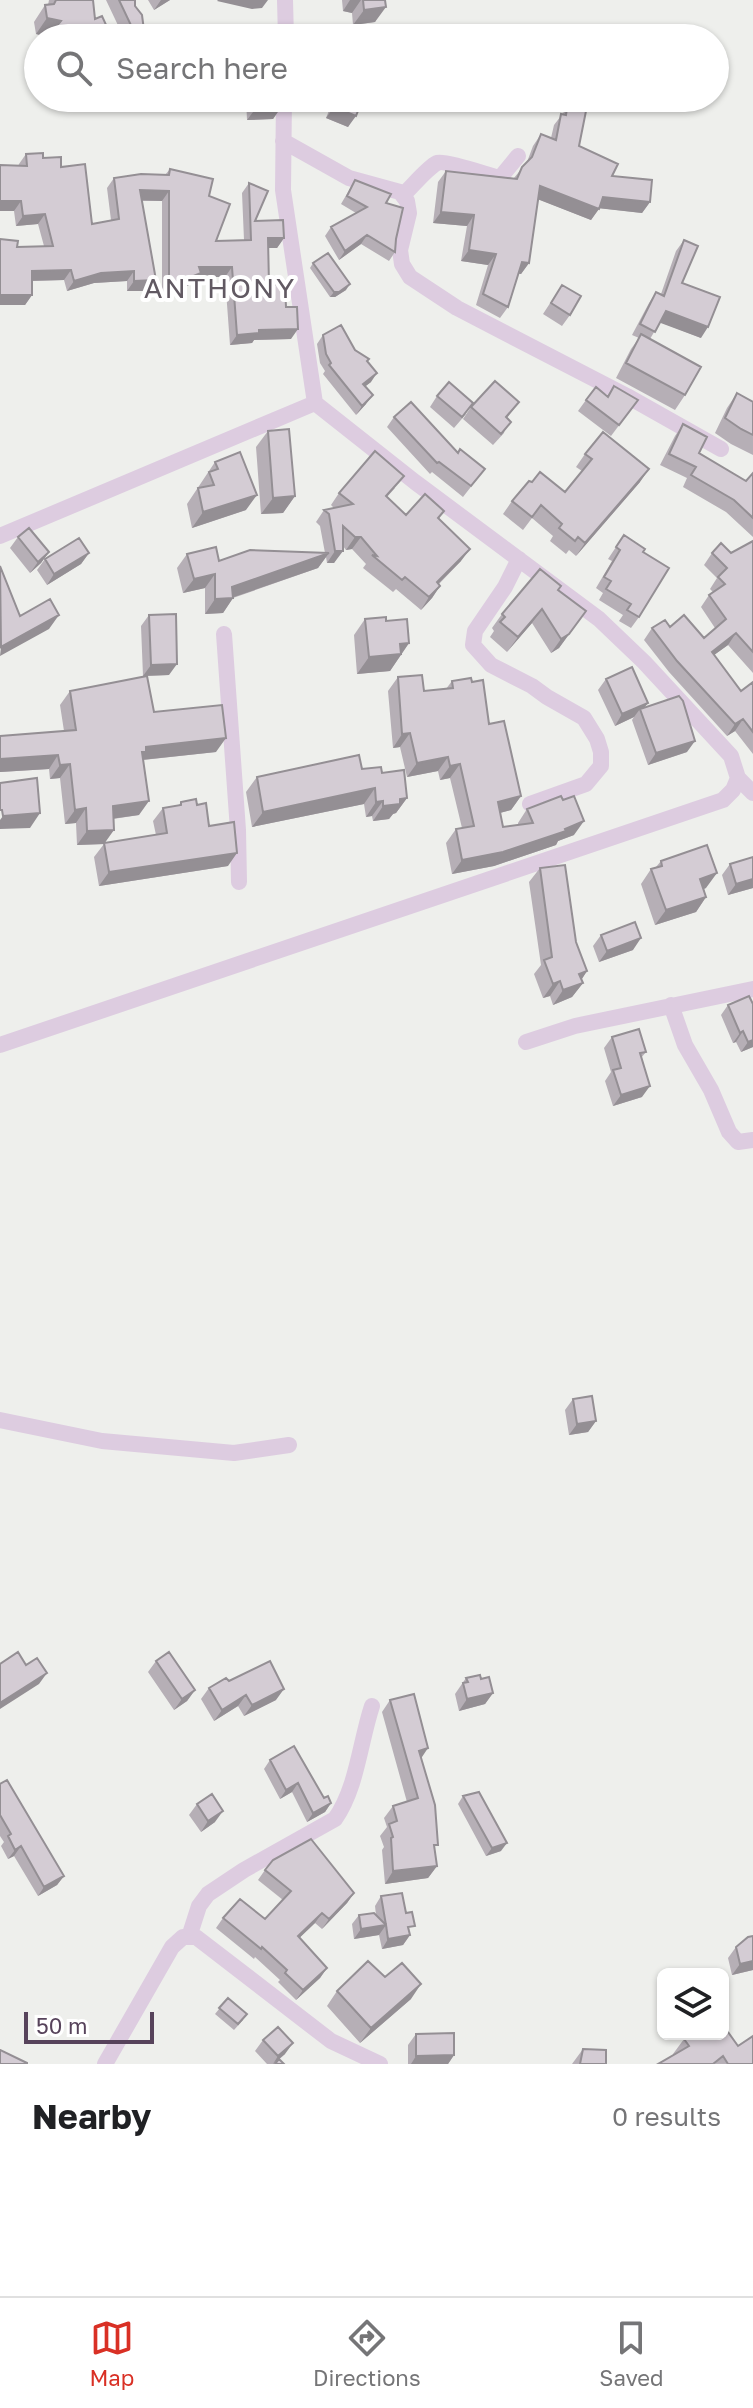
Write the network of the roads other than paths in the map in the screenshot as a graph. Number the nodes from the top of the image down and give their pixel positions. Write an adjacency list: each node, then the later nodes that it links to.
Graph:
1 (285, 0): 2 (street)
2 (286, 24)
3 (284, 112): 4 (street)
4 (283, 141): 6 (street); 7 (street)
5 (518, 156): 6 (street)
6 (403, 195): 8 (street)
7 (315, 403): 9 (street); 10 (street)
8 (721, 449)
9 (0, 536)
10 (519, 559): 12 (street); 14 (street)
11 (224, 634): 15 (street)
12 (738, 778): 13 (street); 19 (street)
13 (753, 793)
14 (530, 804)
15 (239, 882)
16 (753, 989): 17 (street)
17 (671, 1005): 18 (street); 20 (street)
18 (526, 1042)
19 (0, 1045)
20 (753, 1140)
21 (0, 1420): 22 (street)
22 (289, 1445)
23 (372, 1706): 24 (street)
24 (189, 1937): 25 (street); 26 (street)
25 (105, 2064)
26 (380, 2064)

